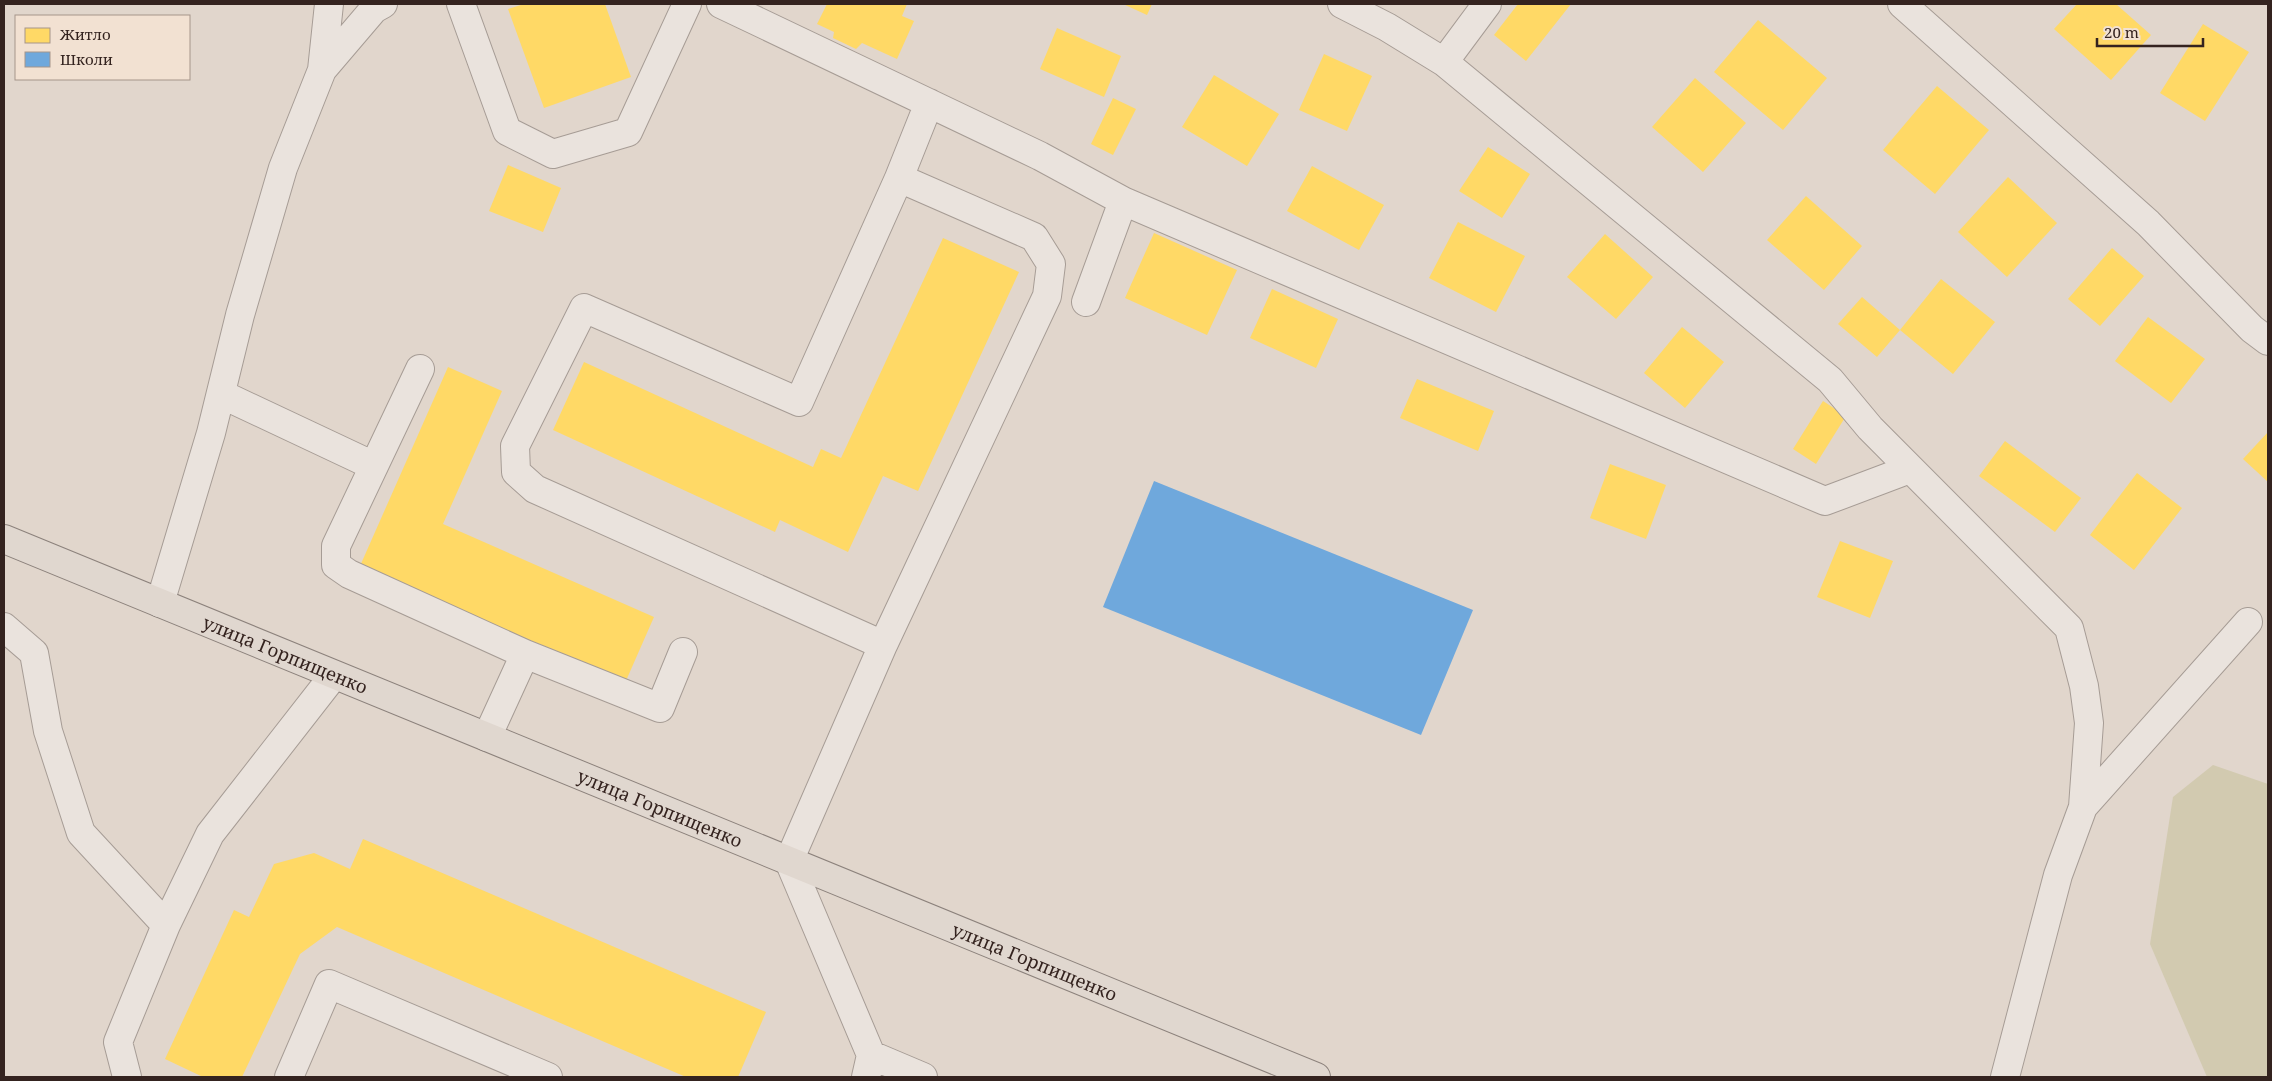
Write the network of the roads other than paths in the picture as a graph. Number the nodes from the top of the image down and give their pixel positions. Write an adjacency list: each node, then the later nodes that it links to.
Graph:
1 (329, 4): 10 (street)
2 (383, 4): 10 (street)
3 (461, 4): 4 (street)
4 (687, 4)
5 (721, 4): 11 (street)
6 (1342, 4): 9 (street)
7 (1487, 4): 9 (street)
8 (1902, 4): 15 (street)
9 (1444, 62): 19 (street)
10 (322, 70): 17 (street)
11 (929, 103): 12 (street); 13 (street)
12 (899, 178): 24 (street); 24 (street)
13 (1123, 201): 14 (street); 19 (street)
14 (1086, 302)
15 (2268, 342)
16 (420, 369): 18 (street)
17 (221, 394): 18 (street); 21 (street)
18 (374, 466): 26 (street)
19 (1910, 469): 29 (street)
20 (4, 539): 21 (main road, улица Горпищенко)
21 (160, 603): 27 (main road, улица Горпищенко)
22 (2248, 622): 29 (street)
23 (4, 627): 31 (street)
24 (883, 645): 30 (street)
25 (683, 652): 26 (street)
26 (525, 654): 28 (street)
27 (334, 674): 28 (main road, улица Горпищенко); 31 (street)
28 (487, 737): 30 (main road, улица Горпищенко)
29 (2083, 808): 38 (street)
30 (790, 861): 32 (street); 37 (main road, улица Горпищенко)
31 (166, 925): 33 (street)
32 (868, 1066): 36 (street)
33 (127, 1077)
34 (289, 1077): 35 (street)
35 (548, 1077)
36 (923, 1077)
37 (1316, 1077)
38 (2005, 1077)

